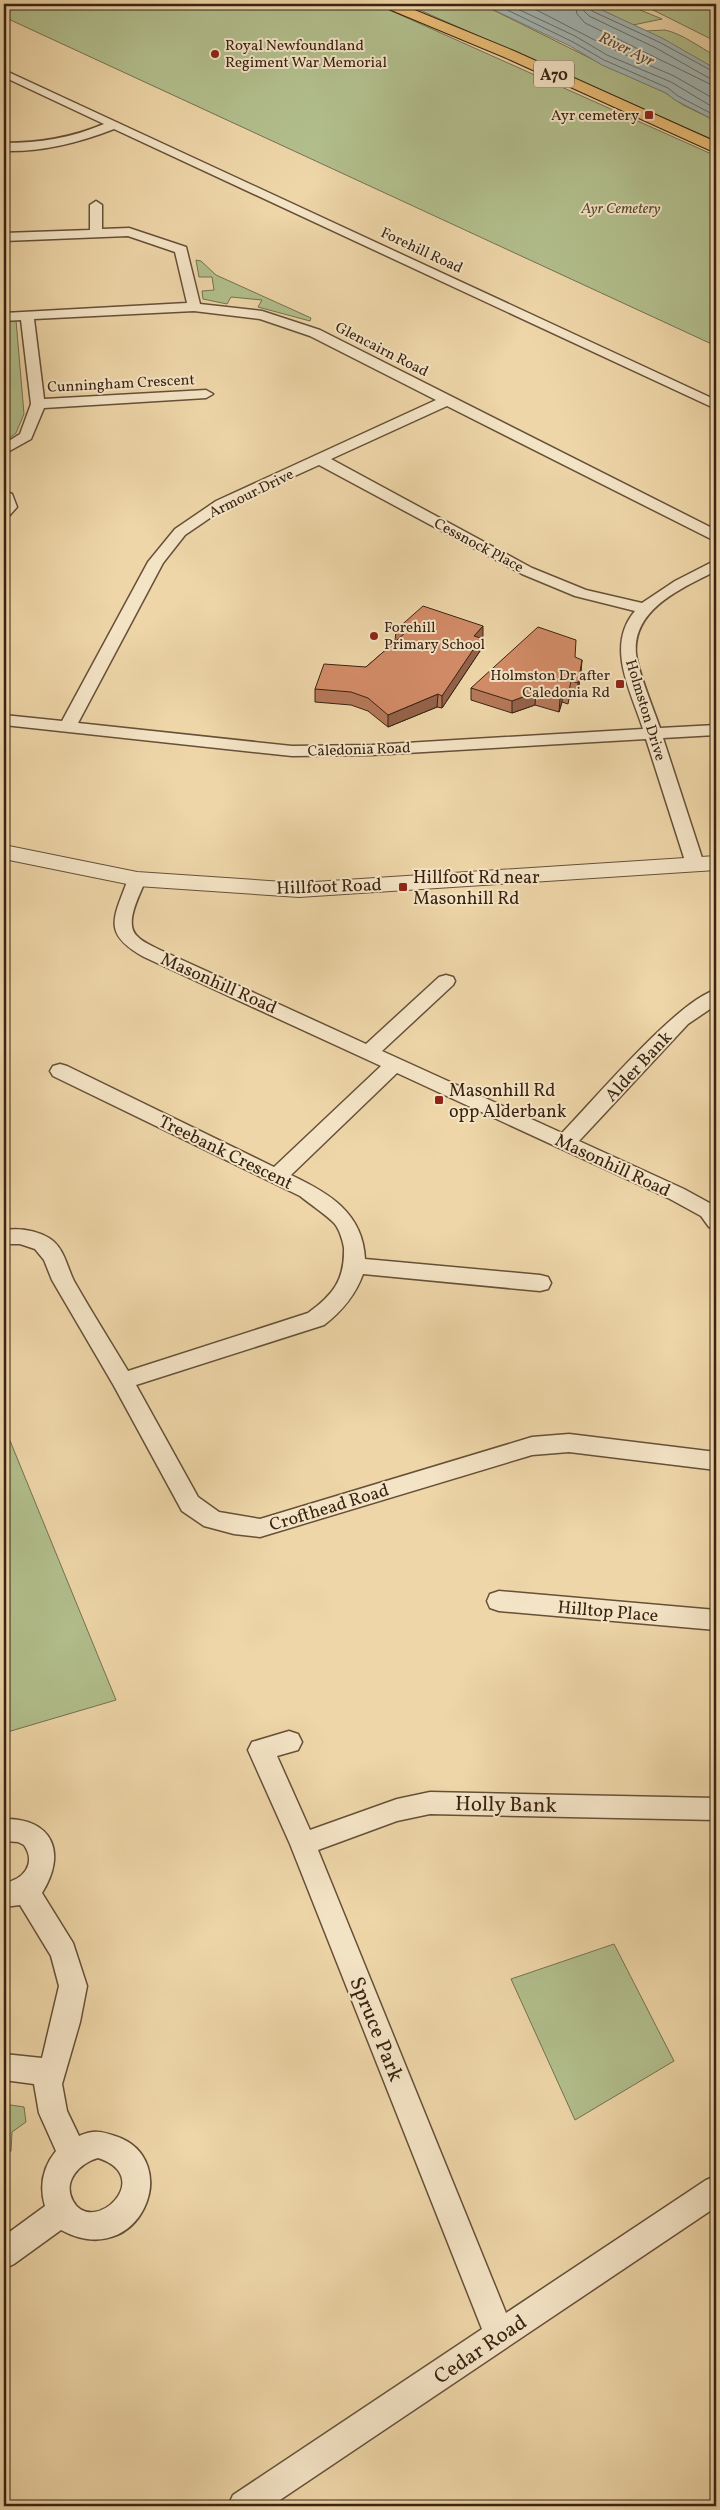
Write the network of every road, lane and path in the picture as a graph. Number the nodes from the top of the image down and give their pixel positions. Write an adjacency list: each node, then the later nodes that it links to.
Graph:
1 (390, 4): 5 (main road, A70)
2 (4, 73): 3 (street, Forehill Road)
3 (115, 124): 4 (street); 15 (street, Forehill Road)
4 (4, 147)
5 (716, 148)
6 (96, 205): 7 (street)
7 (96, 233): 8 (street); 9 (street)
8 (4, 237)
9 (194, 307): 10 (street, Glencairn Road); 13 (street, Glencairn Road)
10 (27, 316): 11 (street, Glencairn Road); 14 (street, Cunningham Crescent)
11 (4, 317)
12 (206, 394): 14 (street, Cunningham Crescent)
13 (448, 400): 17 (street, Armour Drive); 20 (street, Glencairn Road)
14 (38, 404): 16 (street, Cunningham Crescent)
15 (716, 405)
16 (4, 450)
17 (321, 460): 22 (street, Cessnock Place); 24 (street, Armour Drive)
18 (4, 495): 19 (street)
19 (4, 513)
20 (716, 536)
21 (716, 565): 22 (street, Holmston Drive)
22 (646, 609): 26 (street, Holmston Drive)
23 (4, 720): 24 (street, Caledonia Road)
24 (67, 728): 26 (street, Caledonia Road)
25 (716, 730): 26 (street, Caledonia Road)
26 (653, 734): 28 (street, Holmston Drive)
27 (4, 852): 29 (street, Hillfoot Road)
28 (706, 864): 29 (street, Hillfoot Road)
29 (137, 879): 32 (street, Masonhill Road)
30 (446, 980): 32 (street)
31 (716, 996): 35 (street, Alder Bank)
32 (369, 1052): 33 (street, Masonhill Road)
33 (394, 1064): 35 (street, Masonhill Road); 36 (street)
34 (60, 1071): 36 (street, Treebank Crescent)
35 (565, 1143): 37 (street, Masonhill Road)
36 (276, 1177): 39 (street, Treebank Crescent)
37 (716, 1222)
38 (4, 1237): 41 (street, Crofthead Road)
39 (355, 1266): 40 (street); 41 (street, Treebank Crescent)
40 (540, 1283)
41 (123, 1381): 42 (street, Crofthead Road)
42 (716, 1461)
43 (499, 1601): 44 (street, Hilltop Place)
44 (716, 1620)
45 (289, 1742): 48 (street, Spruce Park)
46 (716, 1809): 48 (street, Holly Bank)
47 (4, 1830): 49 (street)
48 (303, 1844): 56 (street, Spruce Park)
49 (15, 1892): 51 (street)
50 (4, 2067): 51 (street)
51 (51, 2072): 52 (street)
52 (72, 2154): 54 (street); 54 (street)
53 (716, 2190): 56 (street, Cedar Road)
54 (62, 2211): 55 (street)
55 (4, 2254)
56 (500, 2336): 57 (street, Cedar Road)
57 (244, 2506)

